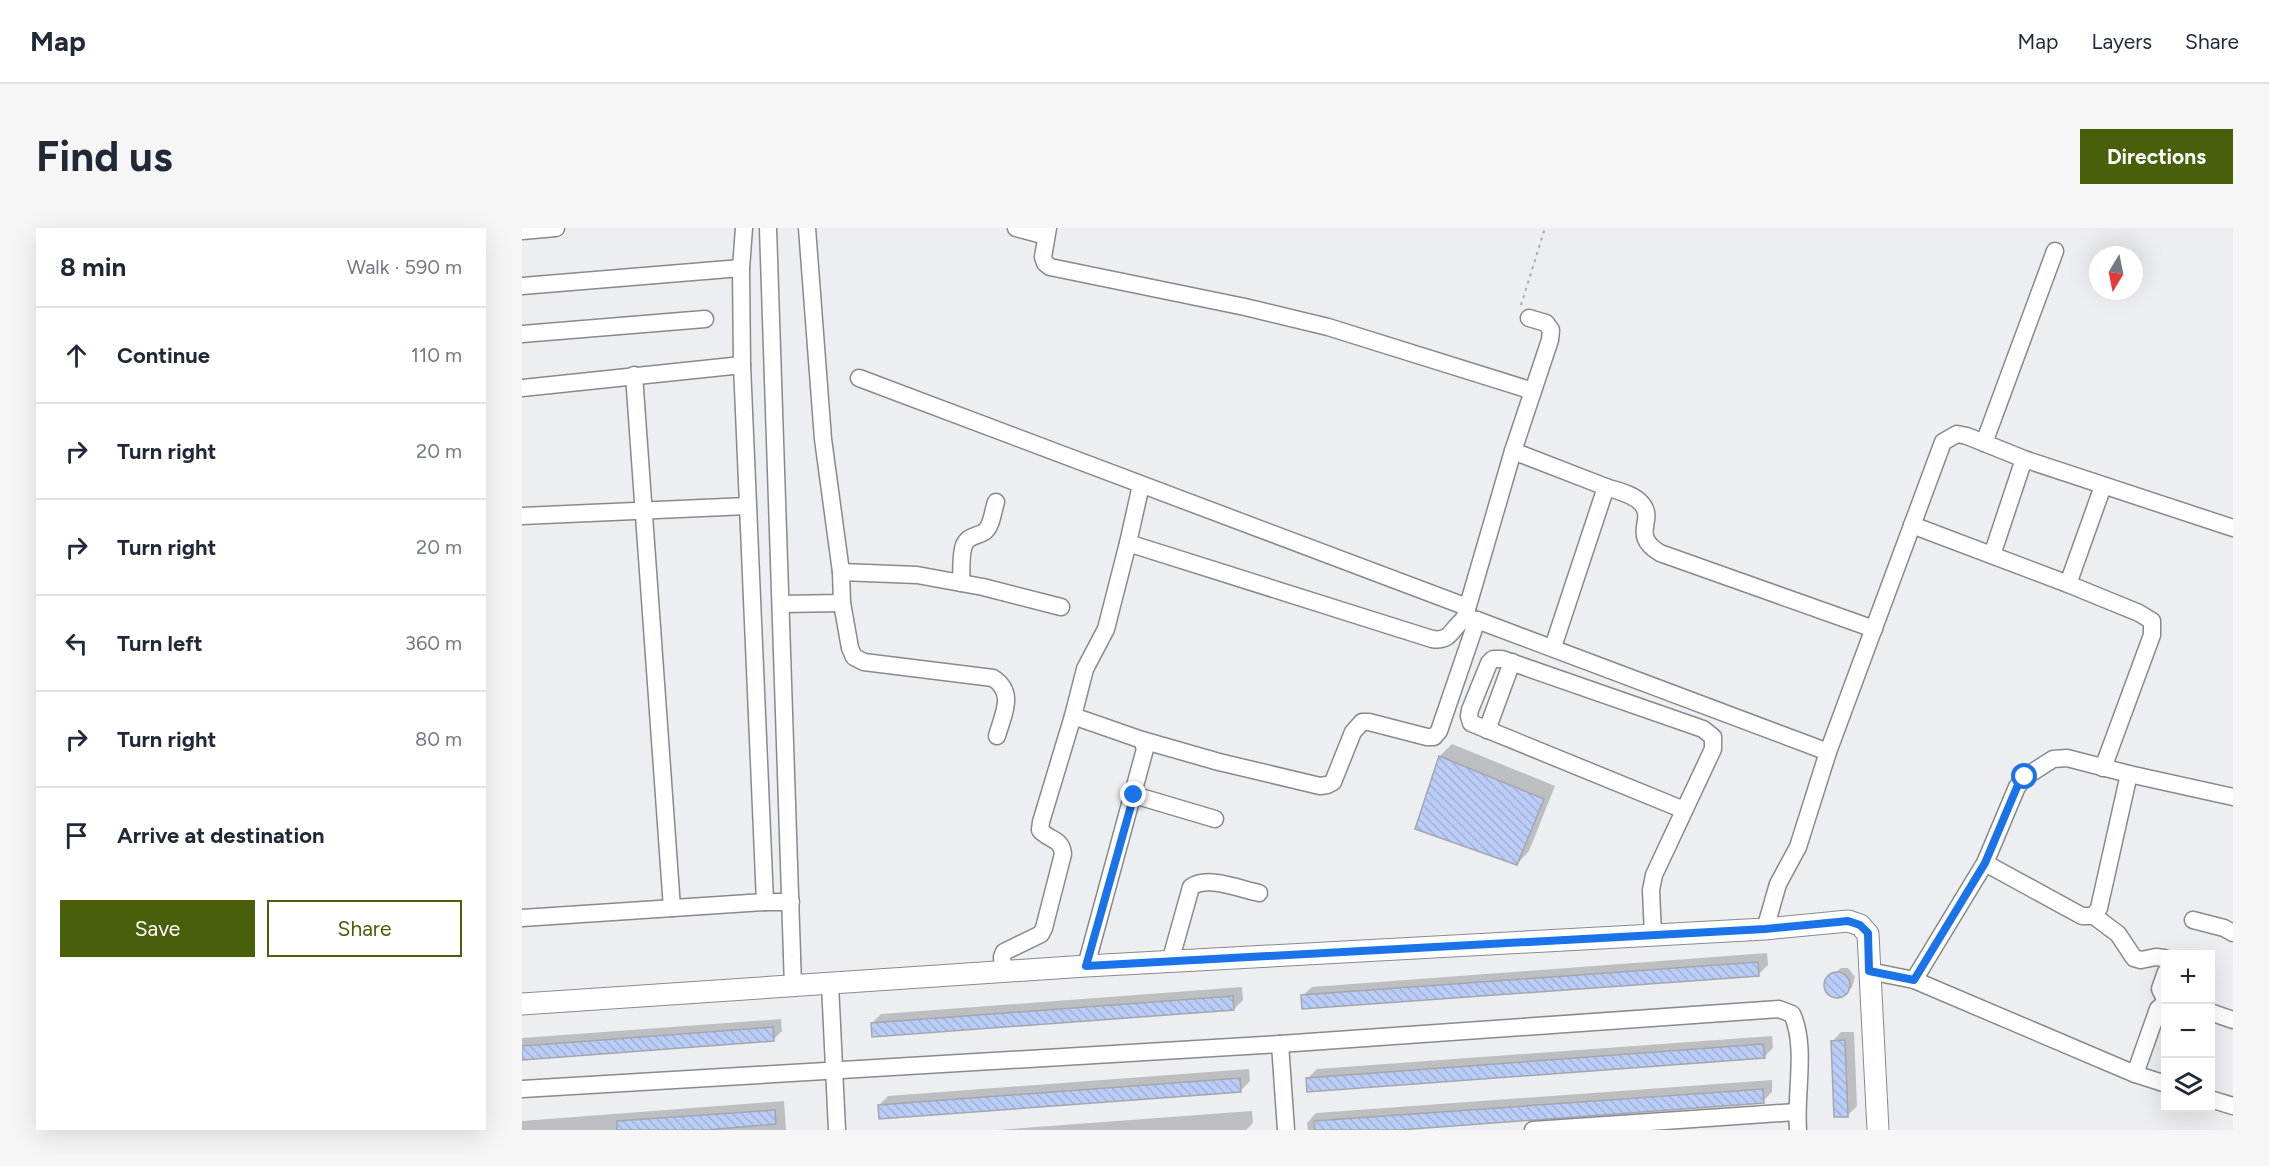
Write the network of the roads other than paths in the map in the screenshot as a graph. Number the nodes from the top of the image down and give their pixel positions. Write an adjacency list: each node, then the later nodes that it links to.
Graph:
1 (556, 228): 6 (street)
2 (744, 228): 9 (street)
3 (768, 228): 37 (street)
4 (807, 228): 33 (street)
5 (1016, 228): 7 (street)
6 (522, 231)
7 (1047, 232): 18 (street)
8 (2055, 251): 19 (street)
9 (741, 268): 10 (street); 14 (street)
10 (522, 286)
11 (1528, 318): 18 (street)
12 (705, 319): 13 (street)
13 (522, 334)
14 (742, 365): 15 (street); 26 (street)
15 (634, 375): 17 (street); 27 (street)
16 (859, 378): 22 (street)
17 (522, 388)
18 (1533, 391): 20 (street)
19 (1984, 443): 21 (street); 29 (street)
20 (1513, 451): 24 (street); 39 (street)
21 (2024, 459): 23 (street); 32 (street)
22 (1141, 485): 31 (street); 39 (street)
23 (2103, 486): 30 (street); 35 (street)
24 (1606, 487): 40 (street); 41 (street)
25 (996, 502): 34 (street)
26 (747, 506): 27 (street); 54 (street)
27 (643, 511): 28 (street); 56 (street)
28 (522, 516)
29 (1912, 525): 32 (street); 40 (street)
30 (2233, 528)
31 (1128, 543): 39 (street); 42 (street)
32 (1992, 555): 35 (street)
33 (841, 572): 34 (street); 36 (street)
34 (962, 583): 38 (street)
35 (2067, 584): 46 (street)
36 (842, 603): 37 (street); 43 (street)
37 (781, 604): 55 (street)
38 (1061, 607)
39 (1469, 616): 41 (street); 44 (street)
40 (1874, 629): 45 (street)
41 (1553, 647): 45 (street)
42 (1073, 716): 44 (street); 67 (street)
43 (997, 736)
44 (1142, 740): 48 (street)
45 (1828, 752): 60 (street)
46 (2103, 768): 47 (street); 52 (street)
47 (2129, 774): 49 (street); 57 (street)
48 (1134, 795): 51 (street); 65 (street)
49 (2233, 797)
50 (1684, 810): 50 (street); 62 (street)
51 (1215, 819)
52 (1985, 863): 57 (street); 68 (street)
53 (1259, 893): 64 (street)
54 (765, 902): 55 (street); 56 (street)
55 (791, 902): 70 (street)
56 (672, 908): 58 (street)
57 (2094, 916): 63 (street)
58 (522, 918)
59 (2193, 920): 61 (street)
60 (1765, 929): 62 (street); 66 (street)
61 (2233, 933)
62 (1653, 935): 64 (street)
63 (2161, 958)
64 (1170, 962): 65 (street)
65 (1086, 966): 67 (street)
66 (1869, 971): 68 (street); 87 (street)
67 (1003, 972): 69 (street)
68 (1914, 980): 77 (street)
69 (830, 984): 70 (street); 76 (street)
70 (793, 986): 71 (street)
71 (522, 1004)
72 (2164, 1004): 77 (street)
73 (2215, 1013): 74 (street)
74 (2233, 1020)
75 (1280, 1044): 76 (street); 82 (street); 84 (street)
76 (833, 1070): 79 (street); 83 (street)
77 (2135, 1074): 78 (street)
78 (2161, 1082)
79 (522, 1089)
80 (2215, 1100): 81 (street)
81 (2233, 1106)
82 (1796, 1112): 85 (street); 86 (street)
83 (837, 1130)
84 (1286, 1130)
85 (1533, 1130)
86 (1798, 1130)
87 (1878, 1130)

